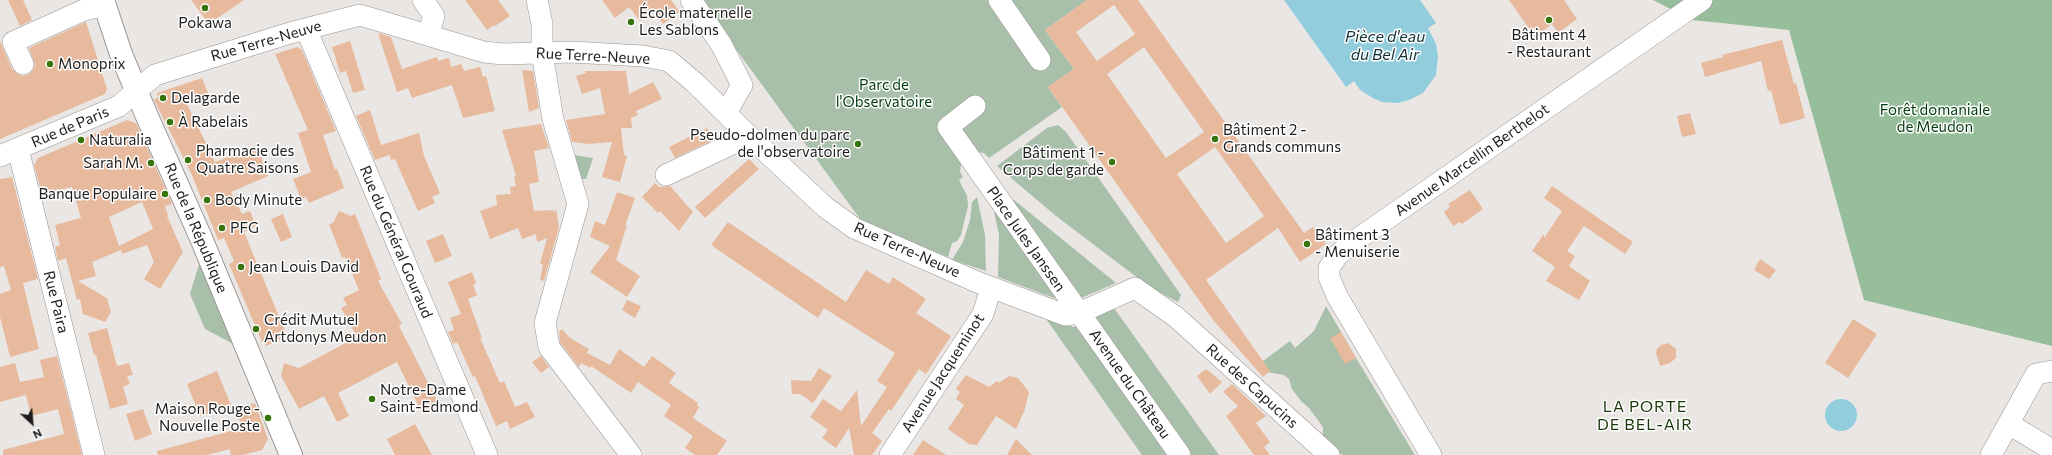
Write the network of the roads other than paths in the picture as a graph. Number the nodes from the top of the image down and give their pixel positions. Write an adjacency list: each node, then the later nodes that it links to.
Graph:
1 (422, 0): 8 (street)
2 (537, 0): 9 (street)
3 (691, 0): 14 (street)
4 (999, 0): 10 (street)
5 (1702, 0): 31 (street, Avenue Marcellin Berthelot)
6 (104, 2): 11 (street); 12 (main road, Rue de la République)
7 (306, 29): 8 (street, Rue Terre-Neuve); 12 (street, Rue Terre-Neuve); 26 (street, Rue du Général Gouraud)
8 (428, 35): 9 (street, Rue Terre-Neuve)
9 (542, 53): 14 (street, Rue Terre-Neuve); 27 (street)
10 (1040, 60)
11 (23, 64)
12 (136, 90): 16 (street, Rue de Paris); 24 (main road, Rue de la République)
13 (975, 106): 19 (street, Place Jules Janssen)
14 (726, 113): 15 (street, Rue Terre-Neuve)
15 (749, 136): 17 (street); 18 (street, Rue Terre-Neuve)
16 (9, 153): 25 (street, Rue Paira)
17 (666, 175)
18 (991, 288): 19 (street, Place Jules Janssen); 28 (street, Avenue Jacqueminot)
19 (1079, 314): 20 (street, Place Jules Janssen); 29 (street, Avenue du Château)
20 (1176, 317): 30 (street, Rue des Capucins)
21 (2052, 371): 22 (street)
22 (2009, 424): 23 (street); 32 (street)
23 (2052, 450)
24 (286, 454)
25 (94, 455)
26 (487, 455)
27 (631, 455)
28 (890, 455)
29 (1180, 455)
30 (1329, 455)
31 (1431, 455)
32 (1991, 455)

